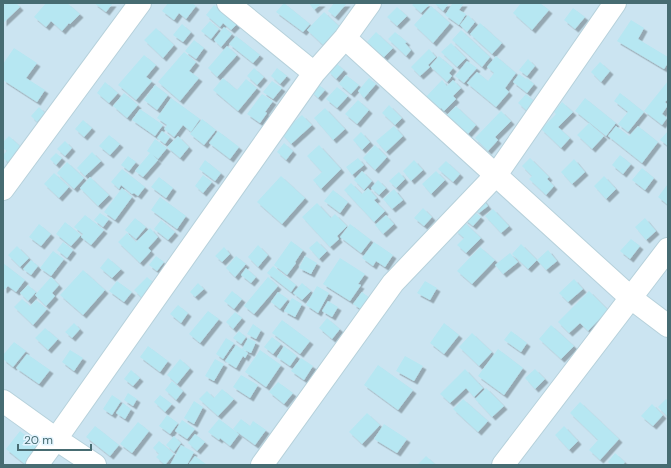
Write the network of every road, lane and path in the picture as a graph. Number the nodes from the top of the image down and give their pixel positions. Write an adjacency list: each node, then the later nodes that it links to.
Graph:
1 (140, 3): 8 (street)
2 (228, 3): 6 (street)
3 (370, 3): 5 (street)
4 (615, 3): 7 (street)
5 (345, 38): 6 (street); 7 (street)
6 (314, 72): 13 (street)
7 (496, 175): 10 (street); 16 (street)
8 (3, 189)
9 (668, 249): 10 (street)
10 (631, 298): 11 (street); 17 (street)
11 (668, 326)
12 (3, 401): 13 (street)
13 (56, 439): 14 (street); 15 (street)
14 (37, 465)
15 (94, 465)
16 (262, 465)
17 (503, 465)

